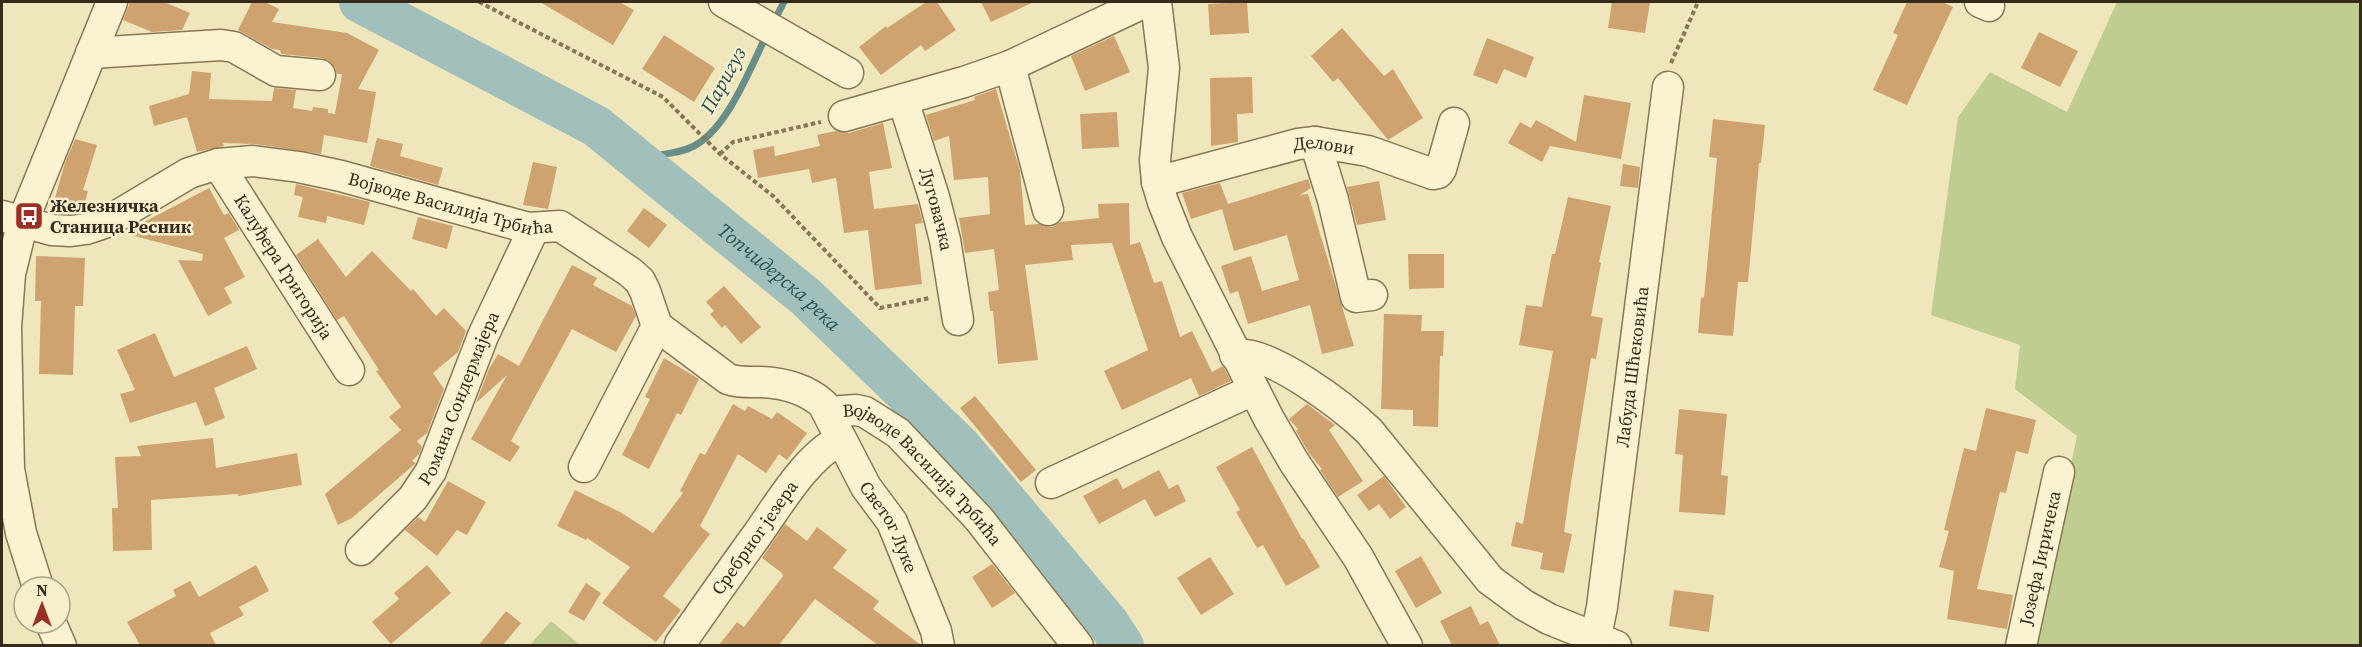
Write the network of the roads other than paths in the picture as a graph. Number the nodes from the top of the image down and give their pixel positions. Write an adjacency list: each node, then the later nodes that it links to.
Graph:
1 (112, 2): 5 (street)
2 (724, 2): 7 (street)
3 (1144, 2): 6 (street)
4 (1156, 2): 15 (street)
5 (91, 53): 8 (street); 17 (street)
6 (1010, 66): 10 (street); 16 (street)
7 (848, 73)
8 (320, 75)
9 (1668, 87): 33 (street, Лабуда Шћековића)
10 (903, 100): 11 (street); 21 (street, Луговачка)
11 (844, 116)
12 (1454, 123): 13 (street, Делови)
13 (1314, 142): 15 (street, Делови); 19 (street)
14 (218, 164): 17 (street, Војводе Василија Трбића); 18 (street, Војводе Василија Трбића); 24 (street, Калуђера Григорија)
15 (1157, 182): 23 (street)
16 (1048, 210)
17 (12, 219): 20 (street)
18 (534, 228): 22 (street, Војводе Василија Трбића); 31 (street, Романа Сондермајера)
19 (1372, 295)
20 (5, 297): 32 (street)
21 (956, 307)
22 (657, 326): 26 (street, Војводе Василија Трбића); 28 (street)
23 (1236, 355): 25 (street); 33 (street)
24 (349, 370)
25 (1253, 390): 30 (street); 37 (street)
26 (828, 412): 27 (street, Светог Луке); 36 (street, Војводе Василија Трбића)
27 (840, 440): 34 (street, Сребрног језера); 35 (street, Светог Луке)
28 (584, 467)
29 (2059, 472): 38 (street, Јозефа Јиричека)
30 (1051, 483)
31 (361, 550)
32 (34, 575)
33 (1601, 643)
34 (680, 644)
35 (939, 645)
36 (1078, 645)
37 (1407, 645)
38 (2021, 645)

